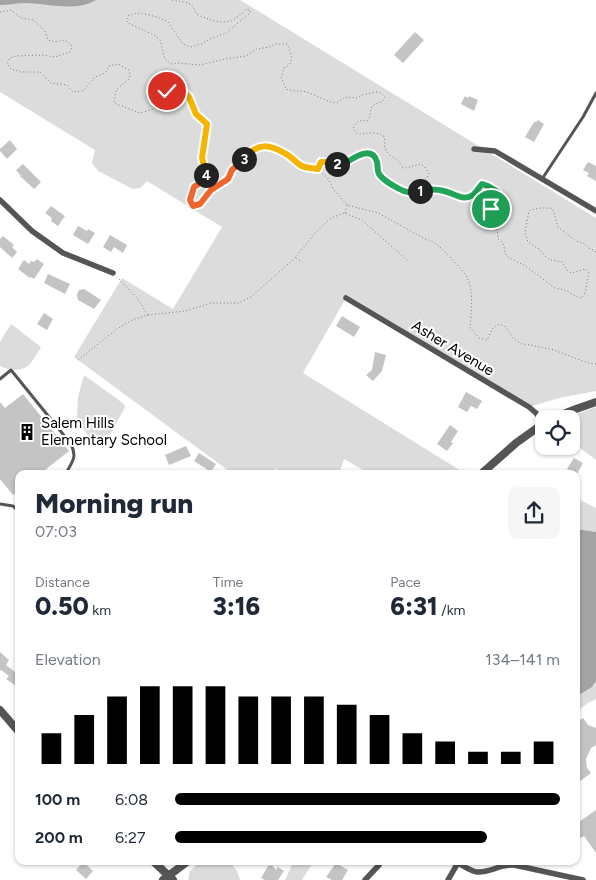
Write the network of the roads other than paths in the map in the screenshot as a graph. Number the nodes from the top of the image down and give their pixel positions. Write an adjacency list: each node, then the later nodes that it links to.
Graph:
1 (596, 93): 3 (lane)
2 (474, 149): 3 (street)
3 (542, 179): 5 (street)
4 (0, 200): 6 (street)
5 (596, 211)
6 (113, 273)
7 (346, 298): 11 (street, Asher Avenue)
8 (0, 379): 13 (lane)
9 (596, 402): 10 (street)
10 (574, 410)
11 (535, 412)
12 (535, 429): 14 (street)
13 (68, 470)
14 (484, 470)
15 (0, 504): 16 (lane)
16 (15, 508)
17 (0, 710): 18 (street)
18 (15, 727)
19 (156, 865): 26 (street)
20 (184, 865): 26 (street)
21 (379, 865): 27 (street)
22 (457, 865): 28 (street)
23 (463, 865): 24 (street)
24 (504, 865)
25 (514, 865): 29 (street)
26 (168, 879)
27 (365, 880)
28 (448, 880)
29 (583, 880)

